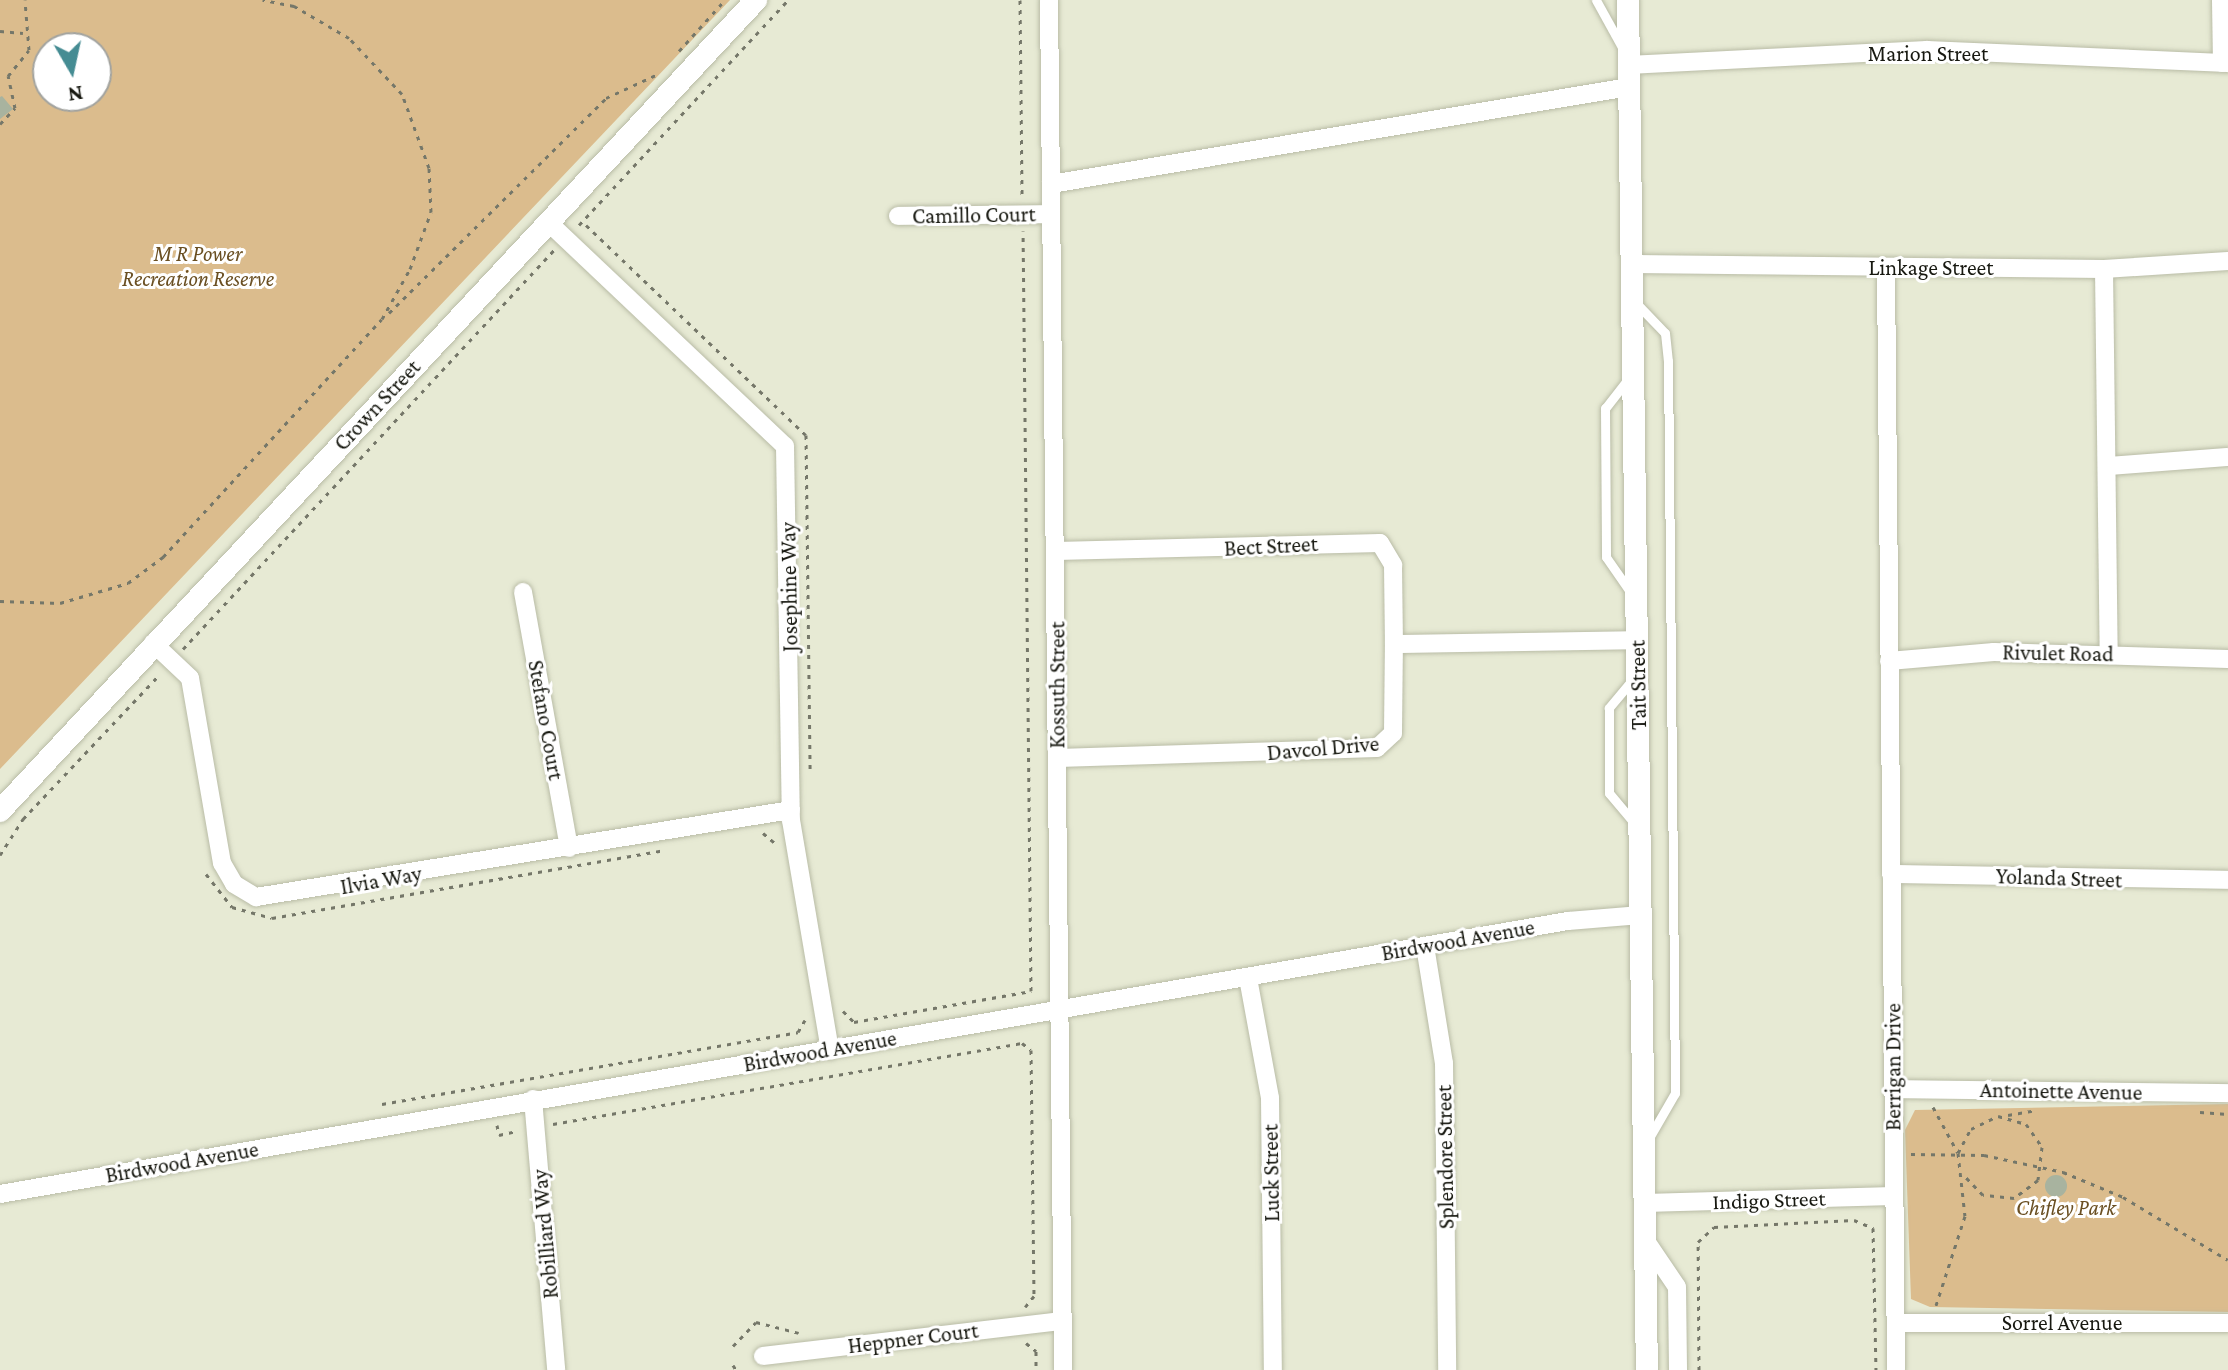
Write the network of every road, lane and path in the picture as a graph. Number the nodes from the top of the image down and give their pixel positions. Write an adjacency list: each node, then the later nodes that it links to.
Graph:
1 (25, 0): 12 (path)
2 (263, 0): 28 (path)
3 (725, 0): 28 (path)
4 (756, 0): 20 (street, Crown Street)
5 (788, 0): 21 (path)
6 (1020, 0): 17 (path)
7 (1049, 0): 16 (street, Kossuth Street)
8 (1596, 0): 14 (lane)
9 (1628, 0): 14 (street, Tait Street)
10 (2221, 0): 13 (street)
11 (0, 31): 12 (path)
12 (25, 33): 15 (path)
13 (2225, 63): 14 (street, Marion Street)
14 (1629, 70): 16 (street, Marion Street); 24 (street, Tait Street)
15 (0, 124)
16 (1051, 184): 18 (street, Kossuth Street)
17 (1023, 214): 18 (street, Camillo Court); 19 (street, Camillo Court); 63 (path)
18 (1051, 214): 32 (street, Kossuth Street)
19 (898, 216)
20 (548, 222): 22 (street, Josephine Way); 37 (street, Crown Street)
21 (586, 225): 22 (path); 47 (path)
22 (566, 238): 41 (path); 48 (street, Josephine Way)
23 (2228, 261): 26 (street, Linkage Street)
24 (1633, 264): 25 (street, Linkage Street); 27 (street, Tait Street)
25 (1886, 268): 26 (street, Linkage Street); 42 (street, Berrigan Drive)
26 (2104, 269): 31 (street)
27 (1634, 302): 29 (street, Tait Street); 73 (lane)
28 (382, 319): 34 (path)
29 (1635, 366): 35 (street, Tait Street); 35 (lane)
30 (2228, 457): 31 (street)
31 (2108, 466): 39 (street)
32 (1056, 551): 38 (street, Bect Street); 46 (street, Kossuth Street)
33 (523, 592): 52 (street, Stefano Court)
34 (0, 601)
35 (1637, 602): 36 (street, Tait Street)
36 (1638, 640): 38 (street); 43 (street, Tait Street)
37 (153, 643): 41 (street, Ilvia Way); 49 (street, Crown Street)
38 (1394, 644): 46 (street, Davcol Drive)
39 (2109, 653): 40 (street, Rivulet Road); 42 (street, Rivulet Road)
40 (2228, 659)
41 (173, 660): 44 (path); 52 (street, Ilvia Way)
42 (1889, 661): 57 (street, Berrigan Drive)
43 (1638, 670): 50 (street, Tait Street); 50 (lane)
44 (159, 675): 45 (path); 55 (path)
45 (172, 679)
46 (1058, 758): 62 (street, Kossuth Street)
47 (810, 780)
48 (791, 810): 52 (street, Ilvia Way); 53 (street, Josephine Way)
49 (0, 811)
50 (1640, 830): 59 (street, Tait Street)
51 (748, 836): 53 (path)
52 (569, 848)
53 (795, 848): 63 (street, Josephine Way)
54 (675, 849): 56 (path)
55 (0, 855)
56 (204, 861)
57 (1891, 874): 58 (street, Yolanda Street); 65 (street, Berrigan Drive)
58 (2228, 880)
59 (1641, 915): 60 (street, Birdwood Avenue); 73 (street, Tait Street)
60 (1425, 946): 61 (street, Birdwood Avenue); 97 (street, Splendore Street)
61 (1248, 978): 62 (street, Birdwood Avenue); 96 (street, Luck Street)
62 (1060, 1007): 64 (street, Birdwood Avenue); 86 (street, Kossuth Street)
63 (823, 1012): 64 (street, Josephine Way); 69 (path)
64 (830, 1051): 67 (street, Birdwood Avenue)
65 (1895, 1089): 66 (street, Antoinette Avenue); 80 (street, Berrigan Drive)
66 (2228, 1093)
67 (533, 1099): 70 (street, Birdwood Avenue); 71 (street, Robilliard Way)
68 (1933, 1103): 75 (path)
69 (382, 1104)
70 (494, 1106): 72 (path); 79 (street, Birdwood Avenue)
71 (536, 1128): 72 (path); 85 (path); 93 (street, Robilliard Way)
72 (517, 1131): 74 (path)
73 (1645, 1143): 81 (street, Tait Street)
74 (518, 1146)
75 (1958, 1153): 76 (path); 77 (path); 77 (path); 78 (path)
76 (1908, 1154)
77 (2043, 1167): 78 (path); 83 (path)
78 (1963, 1174): 84 (path)
79 (0, 1194)
80 (1893, 1196): 81 (street, Indigo Street); 87 (street, Berrigan Drive)
81 (1645, 1203): 82 (street, Tait Street)
82 (1646, 1241): 98 (street, Tait Street); 99 (street)
83 (2228, 1260)
84 (1936, 1305)
85 (1011, 1308)
86 (1062, 1321): 92 (street, Heppner Court); 95 (street, Kossuth Street)
87 (1896, 1323): 88 (street, Sorrel Avenue); 102 (street, Berrigan Drive)
88 (2228, 1323)
89 (802, 1333): 90 (path)
90 (733, 1346)
91 (1036, 1351): 94 (path)
92 (763, 1356)
93 (556, 1370)
94 (1036, 1370)
95 (1063, 1370)
96 (1273, 1370)
97 (1447, 1370)
98 (1647, 1370)
99 (1678, 1370)
100 (1699, 1370): 101 (path)
101 (1876, 1370)
102 (1896, 1370)

